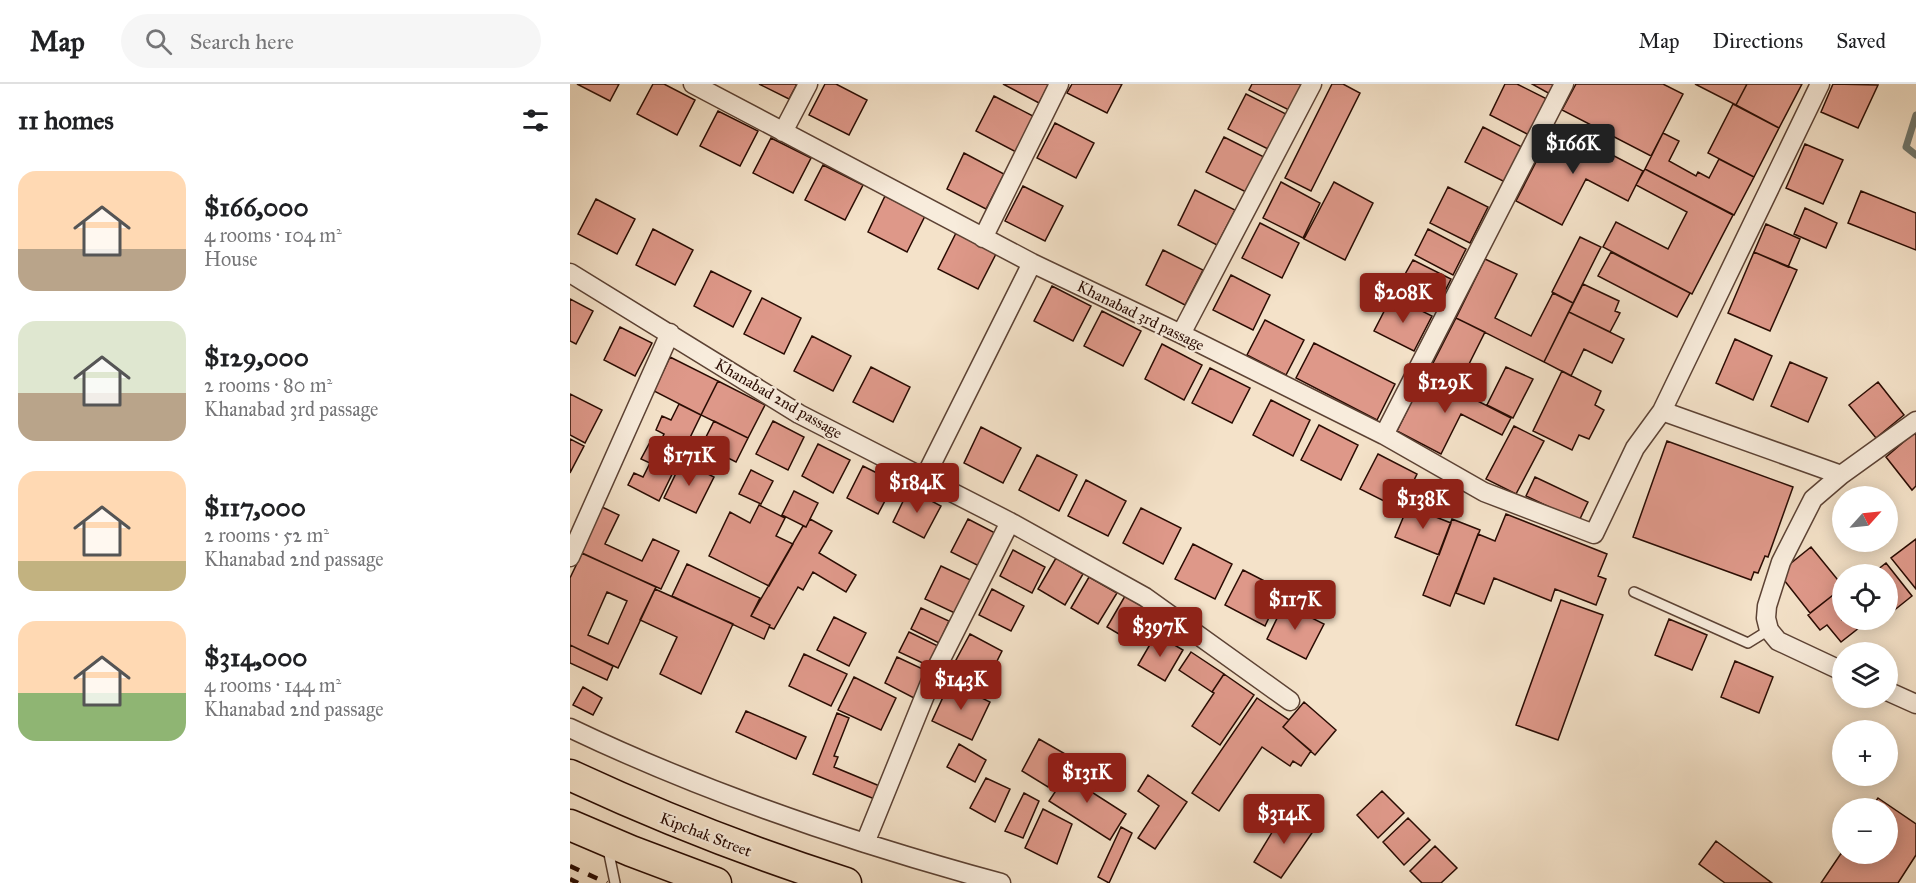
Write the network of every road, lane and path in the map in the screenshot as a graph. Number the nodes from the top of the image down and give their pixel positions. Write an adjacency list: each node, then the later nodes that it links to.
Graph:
1 (693, 84): 7 (street, Khanabad 3rd passage)
2 (808, 84): 7 (street)
3 (1059, 84): 8 (street)
4 (1312, 84): 12 (street)
5 (1564, 84): 15 (street)
6 (1820, 84): 13 (street)
7 (783, 132): 8 (street, Khanabad 3rd passage)
8 (983, 238): 9 (street, Khanabad 3rd passage)
9 (1032, 263): 12 (street, Khanabad 3rd passage); 17 (street)
10 (570, 273): 11 (street, Khanabad 2nd passage)
11 (670, 333): 17 (street, Khanabad 2nd passage); 19 (street)
12 (1181, 334): 15 (street, Khanabad 3rd passage)
13 (1662, 411): 15 (street, Khanabad 3rd passage); 16 (street)
14 (1916, 421): 16 (street)
15 (1384, 435)
16 (1841, 475): 21 (street)
17 (925, 477): 18 (street, Khanabad 2nd passage)
18 (1010, 522): 24 (street, Khanabad 2nd passage); 30 (street)
19 (570, 557)
20 (1634, 592): 21 (lane)
21 (1769, 630): 22 (street)
22 (1832, 667)
23 (1898, 696): 25 (street)
24 (1290, 701)
25 (1916, 704)
26 (570, 728): 30 (street)
27 (570, 775): 33 (main road, Kipchak Street)
28 (570, 825): 29 (main road)
29 (606, 840): 31 (lane); 32 (main road)
30 (865, 843): 34 (street)
31 (615, 883)
32 (716, 883)
33 (846, 883)
34 (1001, 883)

